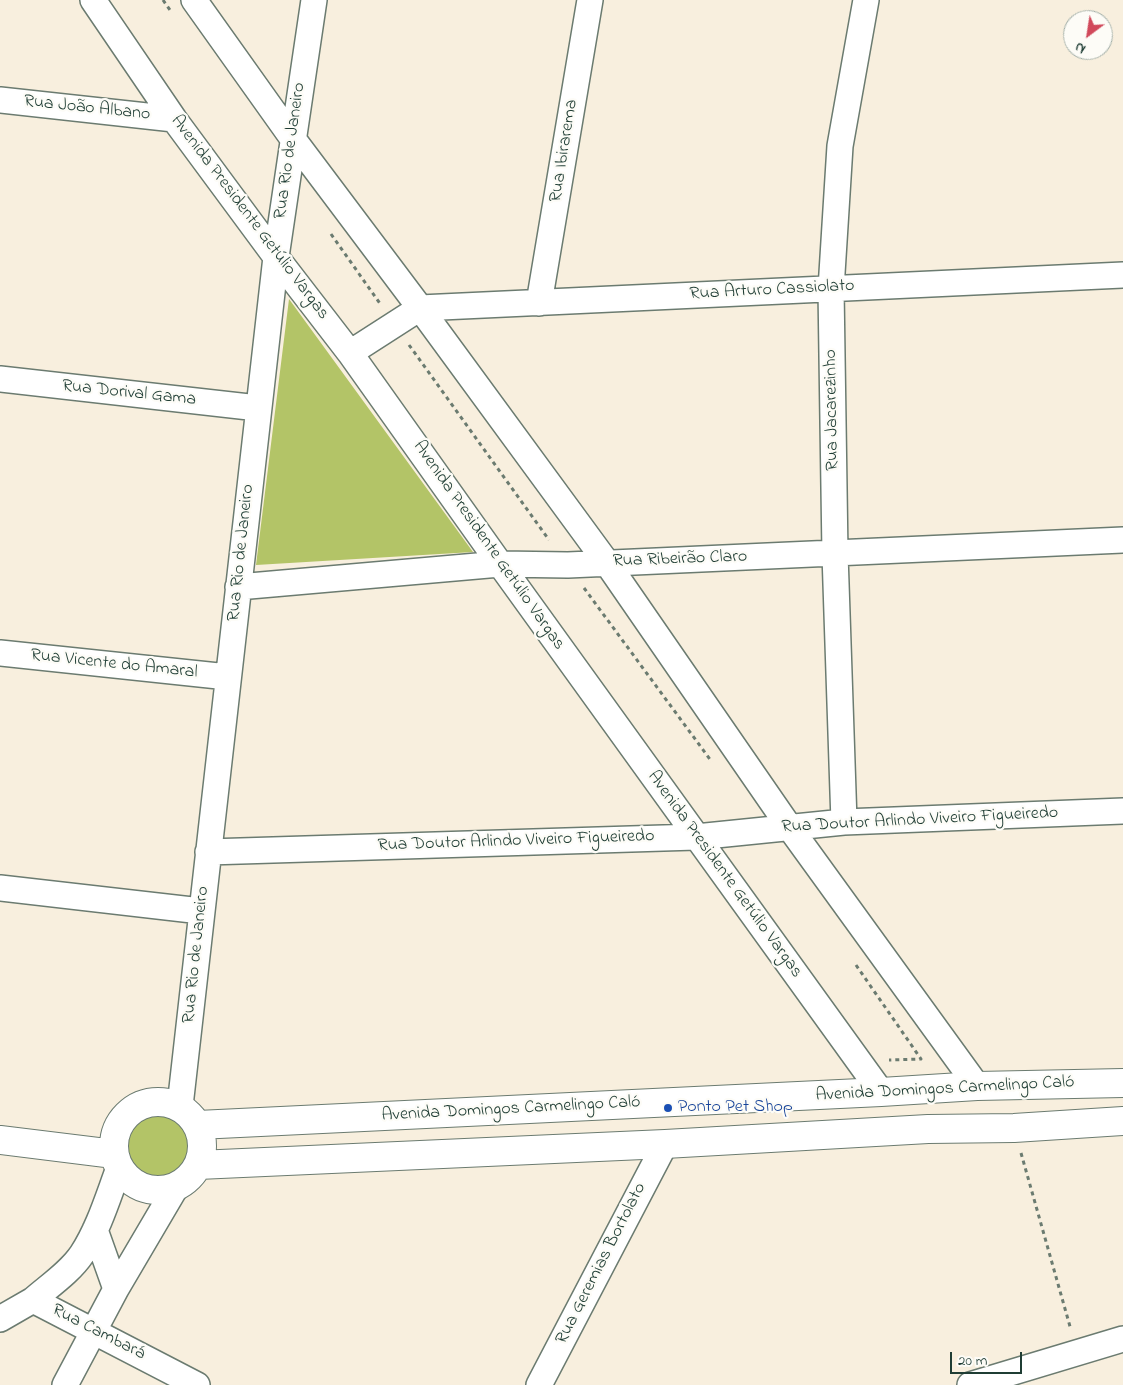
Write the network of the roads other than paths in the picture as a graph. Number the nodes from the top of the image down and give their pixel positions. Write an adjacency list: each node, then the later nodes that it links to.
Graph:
1 (93, 0): 7 (street, Avenida Presidente Getúlio Vargas)
2 (194, 0): 8 (street)
3 (314, 0): 8 (street, Rua Rio de Janeiro)
4 (590, 0): 12 (street, Rua Ibirarema)
5 (866, 0): 11 (street, Rua Jacarezinho)
6 (0, 100): 7 (street, Rua João Albano)
7 (174, 119): 9 (street, Avenida Presidente Getúlio Vargas)
8 (293, 139): 9 (street, Rua Rio de Janeiro); 13 (street)
9 (276, 257): 14 (street, Avenida Presidente Getúlio Vargas); 16 (street, Rua Rio de Janeiro)
10 (1123, 275): 11 (street, Rua Arturo Cassiolato)
11 (831, 289): 12 (street, Rua Arturo Cassiolato); 18 (street, Rua Jacarezinho)
12 (539, 302): 13 (street, Rua Arturo Cassiolato)
13 (420, 308): 14 (street); 19 (street)
14 (350, 353): 20 (street, Avenida Presidente Getúlio Vargas)
15 (0, 379): 16 (street, Rua Dorival Gama)
16 (258, 408): 21 (street, Rua Rio de Janeiro)
17 (1123, 540): 18 (street, Rua Ribeirão Claro)
18 (835, 554): 19 (street, Rua Ribeirão Claro); 25 (street, Rua Jacarezinho)
19 (607, 563): 20 (street, Rua Ribeirão Claro); 26 (street)
20 (500, 564): 21 (street, Rua Ribeirão Claro); 27 (street, Avenida Presidente Getúlio Vargas)
21 (238, 586): 23 (street, Rua Rio de Janeiro)
22 (0, 653): 23 (street, Rua Vicente do Amaral)
23 (228, 677): 28 (street, Rua Rio de Janeiro)
24 (1123, 811): 25 (street, Rua Doutor Arlindo Viveiro Figueiredo)
25 (844, 822): 26 (street, Rua Doutor Arlindo Viveiro Figueiredo)
26 (790, 828): 27 (street, Rua Doutor Arlindo Viveiro Figueiredo); 32 (street)
27 (696, 837): 28 (street, Rua Doutor Arlindo Viveiro Figueiredo); 33 (street, Avenida Presidente Getúlio Vargas)
28 (208, 852): 30 (street, Rua Rio de Janeiro)
29 (0, 888): 30 (street)
30 (201, 911): 34 (street, Rua Rio de Janeiro)
31 (1123, 1082): 32 (street, Avenida Domingos Carmelingo Caló)
32 (977, 1086): 33 (street, Avenida Domingos Carmelingo Caló); 36 (street)
33 (881, 1092): 34 (street, Avenida Domingos Carmelingo Caló)
34 (189, 1116): 39 (street); 40 (street)
35 (1123, 1121): 36 (street)
36 (928, 1129): 38 (street)
37 (0, 1140): 39 (street)
38 (665, 1144): 40 (street); 50 (street, Rua Geremias Bortolato)
39 (116, 1161): 41 (street); 42 (street)
40 (198, 1165): 41 (street)
41 (176, 1186): 43 (street)
42 (95, 1230): 43 (street); 44 (street)
43 (116, 1288): 46 (street)
44 (33, 1300): 45 (street, Rua Cambará); 46 (street, Rua Cambará)
45 (0, 1319)
46 (94, 1331): 48 (street); 49 (street, Rua Cambará)
47 (1123, 1339): 51 (street)
48 (65, 1385)
49 (197, 1385)
50 (540, 1385)
51 (970, 1385)

